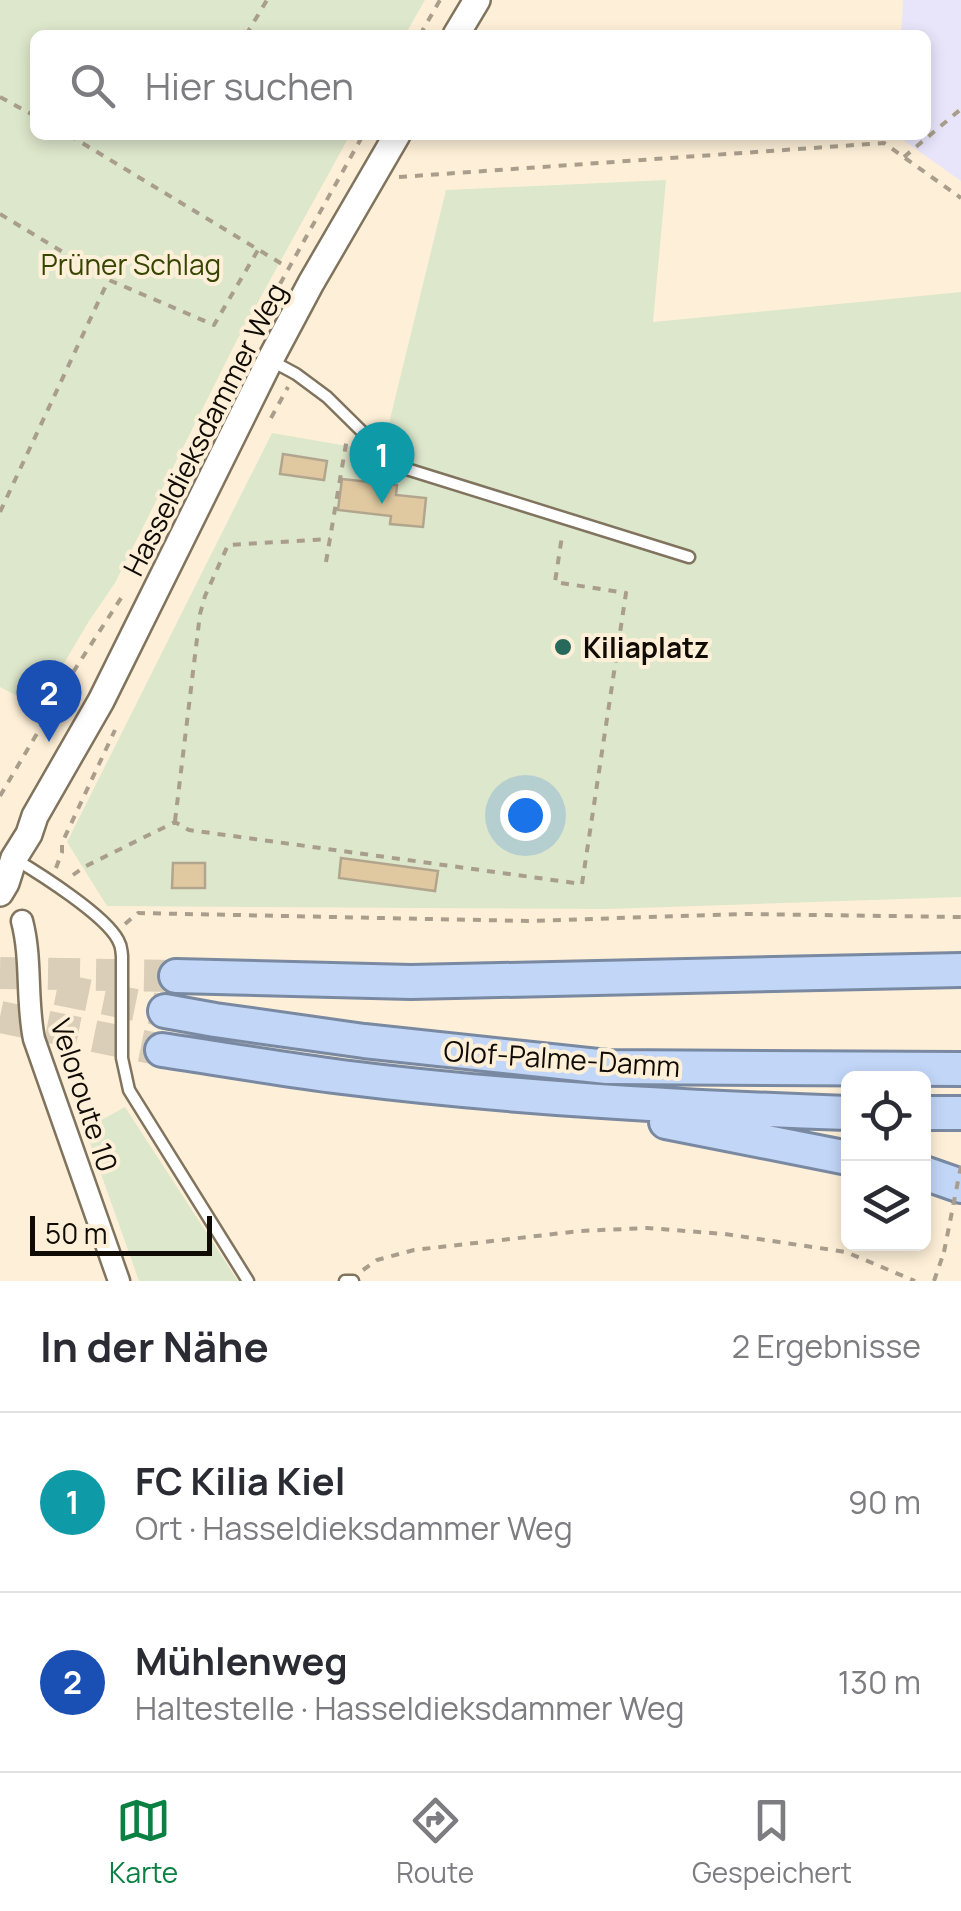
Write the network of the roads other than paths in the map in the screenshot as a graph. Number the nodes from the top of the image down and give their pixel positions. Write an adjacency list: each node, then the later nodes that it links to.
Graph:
1 (477, 0): 2 (street)
2 (459, 30)
3 (394, 140): 4 (street, Hasseldieksdammer Weg)
4 (270, 360): 5 (lane); 6 (street, Hasseldieksdammer Weg)
5 (689, 557)
6 (7, 864): 7 (street, Hasseldieksdammer Weg); 22 (lane)
7 (0, 892)
8 (22, 921): 21 (street, Veloroute 10)
9 (961, 970): 10 (highway)
10 (176, 976)
11 (165, 1011): 13 (highway, Olof-Palme-Damm)
12 (162, 1050): 14 (highway, Olof-Palme-Damm)
13 (961, 1069)
14 (519, 1094): 15 (highway, Olof-Palme-Damm); 18 (highway)
15 (841, 1113)
16 (931, 1113): 17 (highway)
17 (961, 1113)
18 (841, 1157)
19 (931, 1175): 20 (highway)
20 (961, 1186)
21 (119, 1281)
22 (248, 1281)

